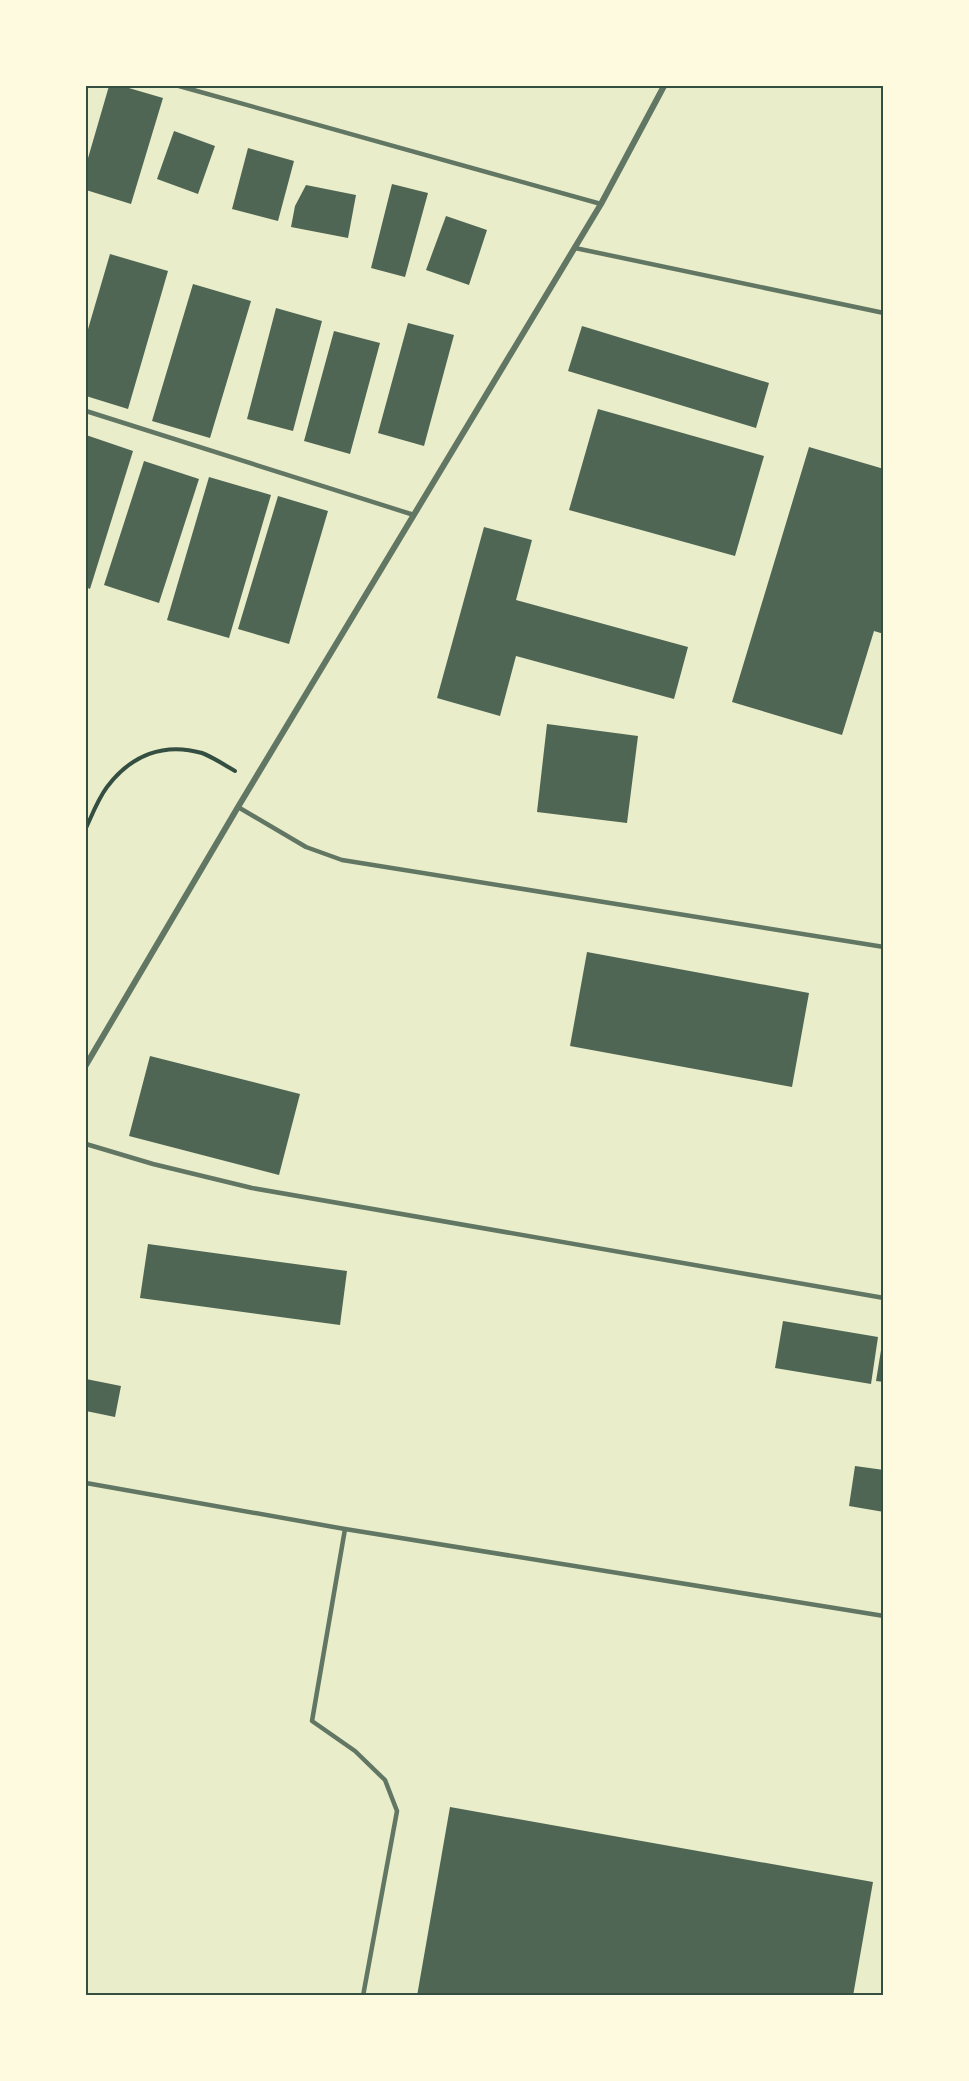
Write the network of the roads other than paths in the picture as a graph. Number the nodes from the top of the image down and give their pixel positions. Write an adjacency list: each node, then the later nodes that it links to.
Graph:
1 (179, 86): 3 (lane)
2 (664, 86): 3 (street)
3 (601, 204): 4 (street)
4 (575, 248): 5 (lane); 7 (street)
5 (884, 313)
6 (86, 411): 7 (lane)
7 (414, 515): 8 (street)
8 (238, 807): 9 (lane); 10 (street)
9 (884, 947)
10 (86, 1065)
11 (86, 1144): 12 (lane)
12 (884, 1298)
13 (86, 1484): 14 (lane)
14 (345, 1529): 15 (lane); 16 (lane)
15 (884, 1616)
16 (363, 1995)

